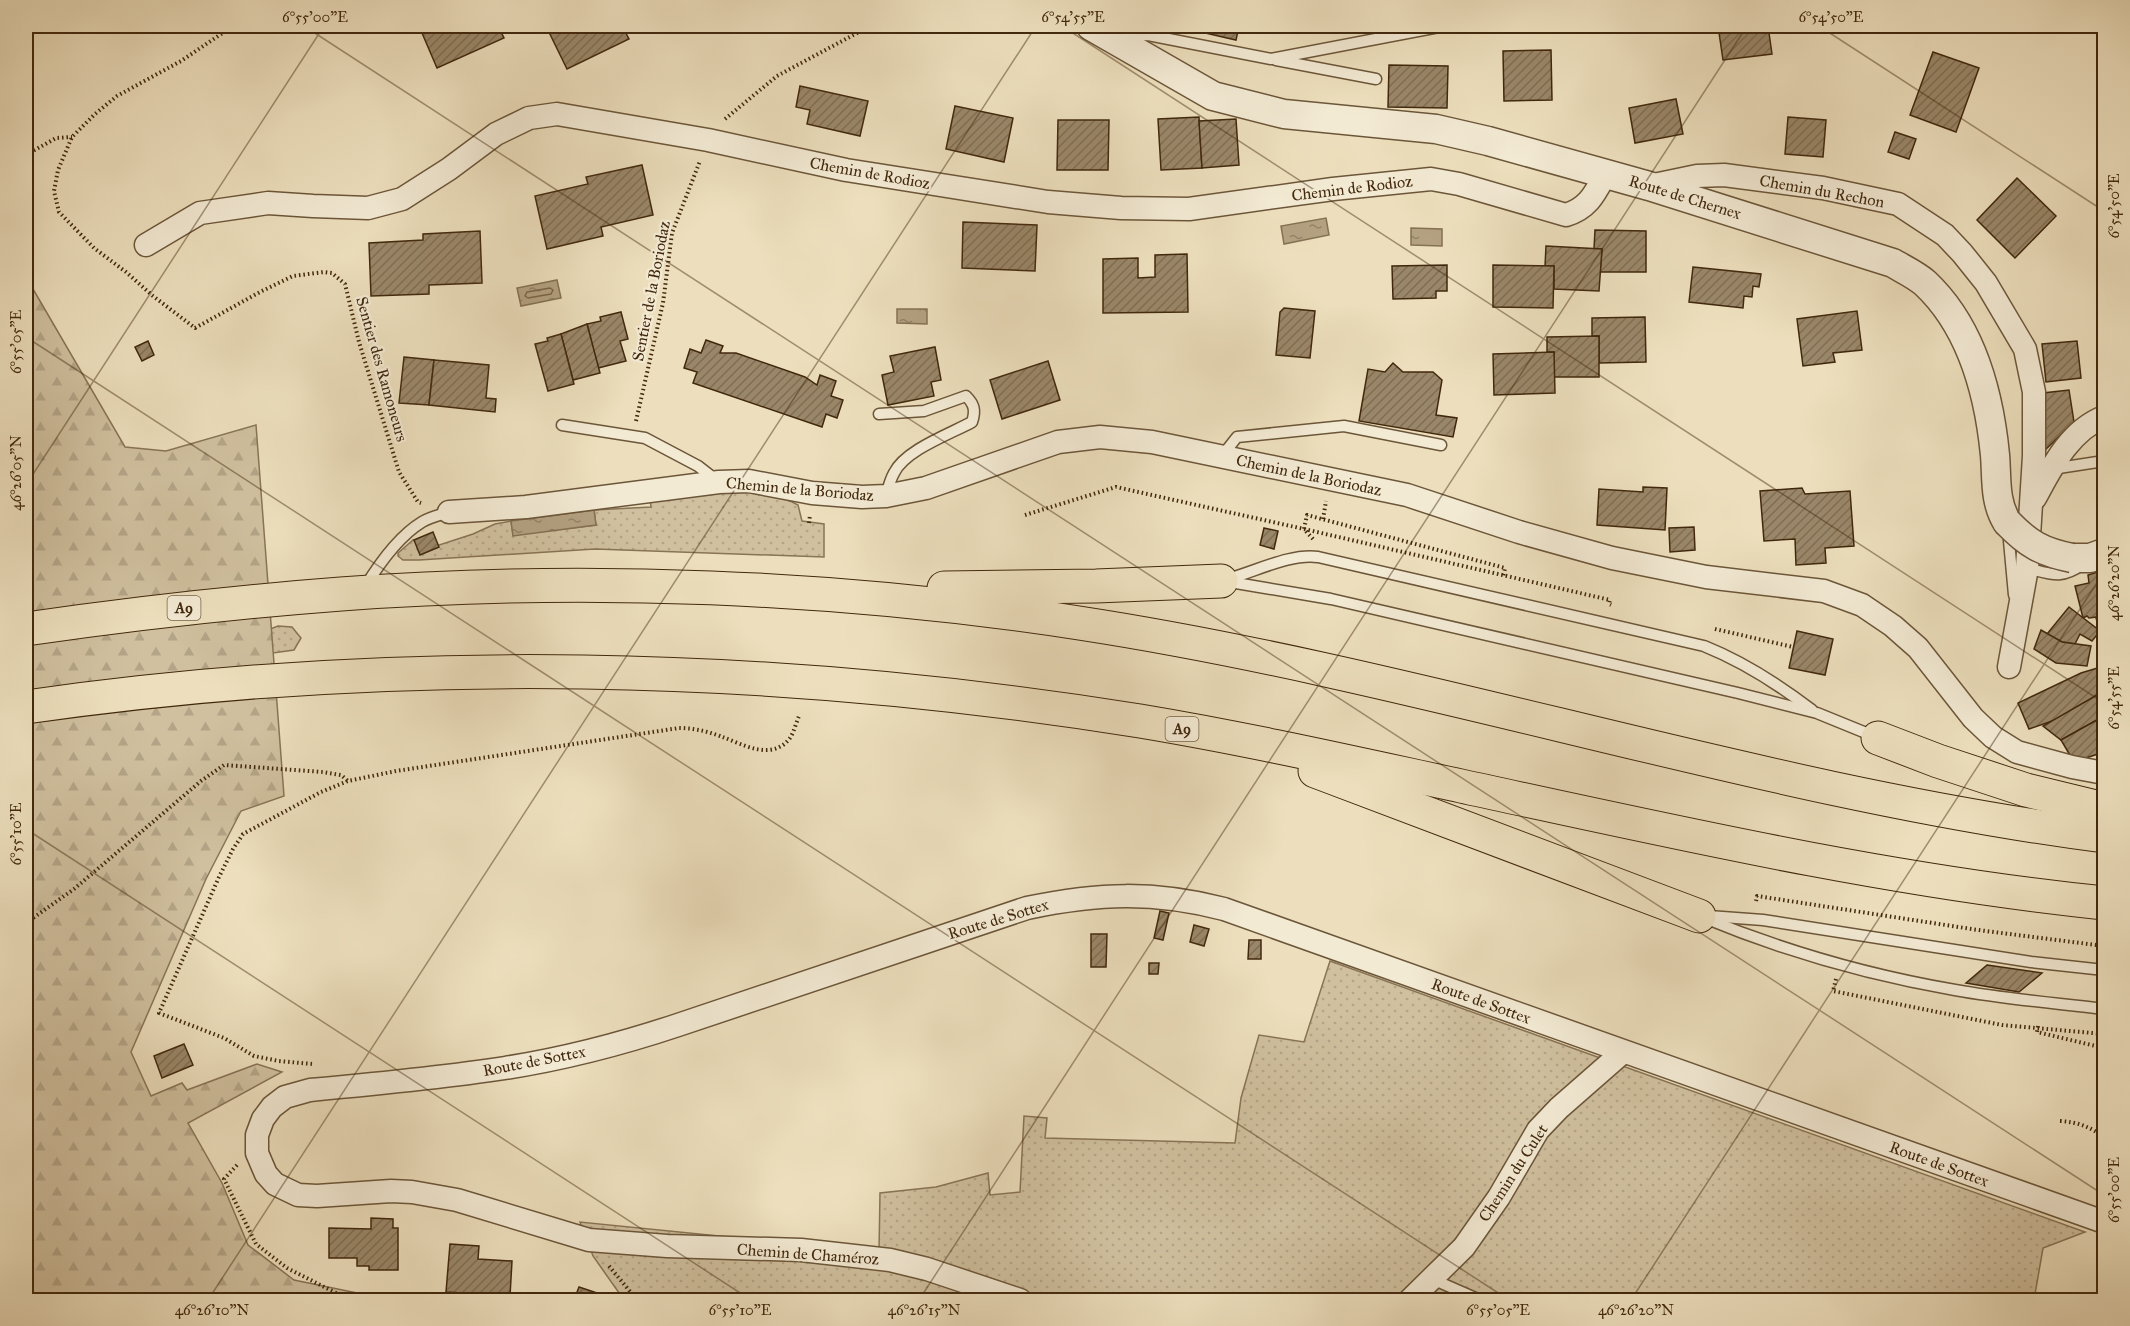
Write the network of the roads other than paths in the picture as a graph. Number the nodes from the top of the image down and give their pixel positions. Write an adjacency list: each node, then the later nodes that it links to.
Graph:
1 (1444, 26): 3 (lane)
2 (1102, 31): 3 (lane); 5 (street, Route de Chernex)
3 (1271, 59): 4 (lane)
4 (1376, 79)
5 (1606, 173): 6 (street, Route de Chernex); 7 (street, Chemin de Rodioz)
6 (1648, 186): 17 (street, Chemin du Rechon); 19 (street, Route de Chernex)
7 (146, 245)
8 (879, 414): 16 (lane)
9 (2104, 417): 14 (street)
10 (562, 424): 15 (lane)
11 (1442, 445): 12 (lane)
12 (1221, 457): 16 (street, Chemin de la Boriodaz); 32 (street, Chemin de la Boriodaz)
13 (2104, 461): 14 (lane)
14 (2051, 469): 17 (street)
15 (719, 482): 16 (street, Chemin de la Boriodaz); 18 (street, Chemin de la Boriodaz)
16 (886, 496)
17 (2032, 502): 21 (street, Chemin du Rechon)
18 (449, 512): 24 (lane)
19 (2007, 522): 20 (street, Route de Chernex, bridge); 25 (lane)
20 (2089, 556): 21 (lane)
21 (2027, 568): 25 (street, Chemin du Rechon)
22 (1221, 580): 23 (highway); 29 (lane); 29 (lane)
23 (764, 590): 24 (highway, A9); 34 (highway, A9)
24 (353, 593): 26 (highway, A9)
25 (2020, 605): 27 (street, Chemin du Rechon)
26 (26, 628)
27 (2009, 667)
28 (26, 707): 30 (highway, A9)
29 (1817, 713): 31 (lane)
30 (1223, 737): 35 (highway, A9); 36 (highway)
31 (1878, 738): 33 (highway)
32 (2104, 773)
33 (2104, 809)
34 (2104, 836)
35 (2104, 903)
36 (1699, 916): 37 (lane); 38 (lane)
37 (2104, 970)
38 (2104, 1009)
39 (1623, 1052): 40 (street, Route de Sottex); 41 (street, Route de Sottex); 42 (street, Chemin du Culet)
40 (2104, 1222)
41 (590, 1240): 43 (street, Chemin de Chaméroz)
42 (1432, 1279): 44 (street, Chemin du Culet); 45 (lane)
43 (1020, 1300)
44 (1410, 1300)
45 (1480, 1300)

